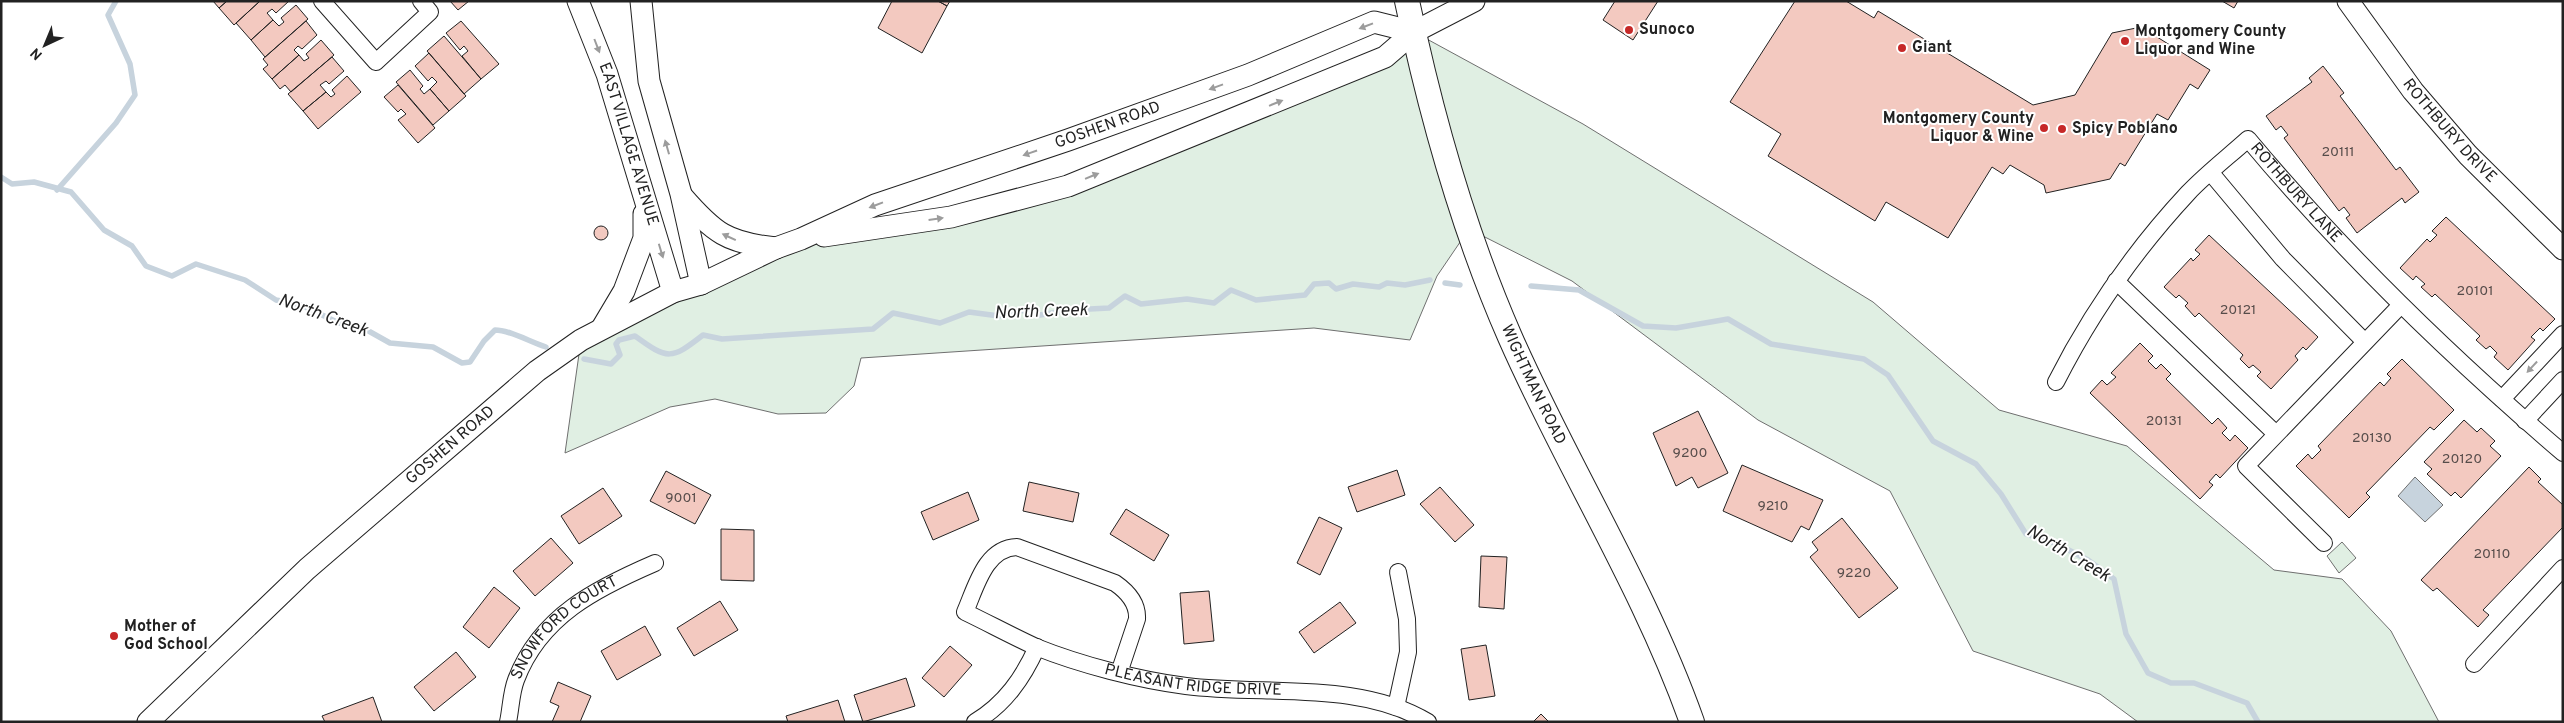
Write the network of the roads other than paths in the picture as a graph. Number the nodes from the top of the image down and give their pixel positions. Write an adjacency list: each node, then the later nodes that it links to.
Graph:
1 (322, 1): 2 (street)
2 (421, 1)
3 (578, 1): 10 (street, EAST VILLAGE AVENUE, one-way to 10)
4 (641, 1): 11 (street, one-way to 4)
5 (1407, 1): 8 (main road, WIGHTMAN ROAD)
6 (1474, 1): 8 (street, GOSHEN ROAD)
7 (2348, 1): 14 (street, ROTHBURY DRIVE)
8 (1414, 32): 12 (street, GOSHEN ROAD, one-way to 8); 12 (street, GOSHEN ROAD, one-way to 12); 40 (main road, WIGHTMAN ROAD)
9 (2211, 173): 15 (street, ROTHBURY LANE); 18 (street, ROTHBURY LANE); 21 (street)
10 (644, 194): 17 (street, EAST VILLAGE AVENUE, one-way to 17); 19 (street)
11 (681, 194): 13 (street, one-way to 11); 16 (street)
12 (801, 239): 13 (street, GOSHEN ROAD)
13 (776, 248): 16 (street, GOSHEN ROAD)
14 (2563, 249)
15 (2116, 281): 23 (street, ROTHBURY LANE); 26 (street)
16 (701, 284): 17 (street, GOSHEN ROAD)
17 (673, 292): 19 (street, GOSHEN ROAD)
18 (2400, 306): 21 (street); 24 (street, ROTHBURY LANE)
19 (602, 328): 36 (street, GOSHEN ROAD)
20 (2563, 334): 24 (street, one-way to 24)
21 (2364, 341): 26 (street)
22 (2563, 380): 25 (street)
23 (2056, 382)
24 (2502, 399): 25 (street, ROTHBURY LANE)
25 (2525, 421): 27 (street, ROTHBURY LANE)
26 (2275, 433): 28 (street)
27 (2563, 453)
28 (2324, 543)
29 (656, 563): 37 (street, SNOWFORD COURT)
30 (2563, 568): 33 (street)
31 (1398, 572): 35 (street)
32 (1037, 647): 34 (street, PLEASANT RIDGE DRIVE); 34 (street, PLEASANT RIDGE DRIVE); 38 (street)
33 (2474, 664)
34 (1119, 673): 35 (street, PLEASANT RIDGE DRIVE)
35 (1396, 707): 39 (street, PLEASANT RIDGE DRIVE)
36 (148, 722)
37 (508, 722)
38 (975, 722)
39 (1428, 722)
40 (1692, 722)

